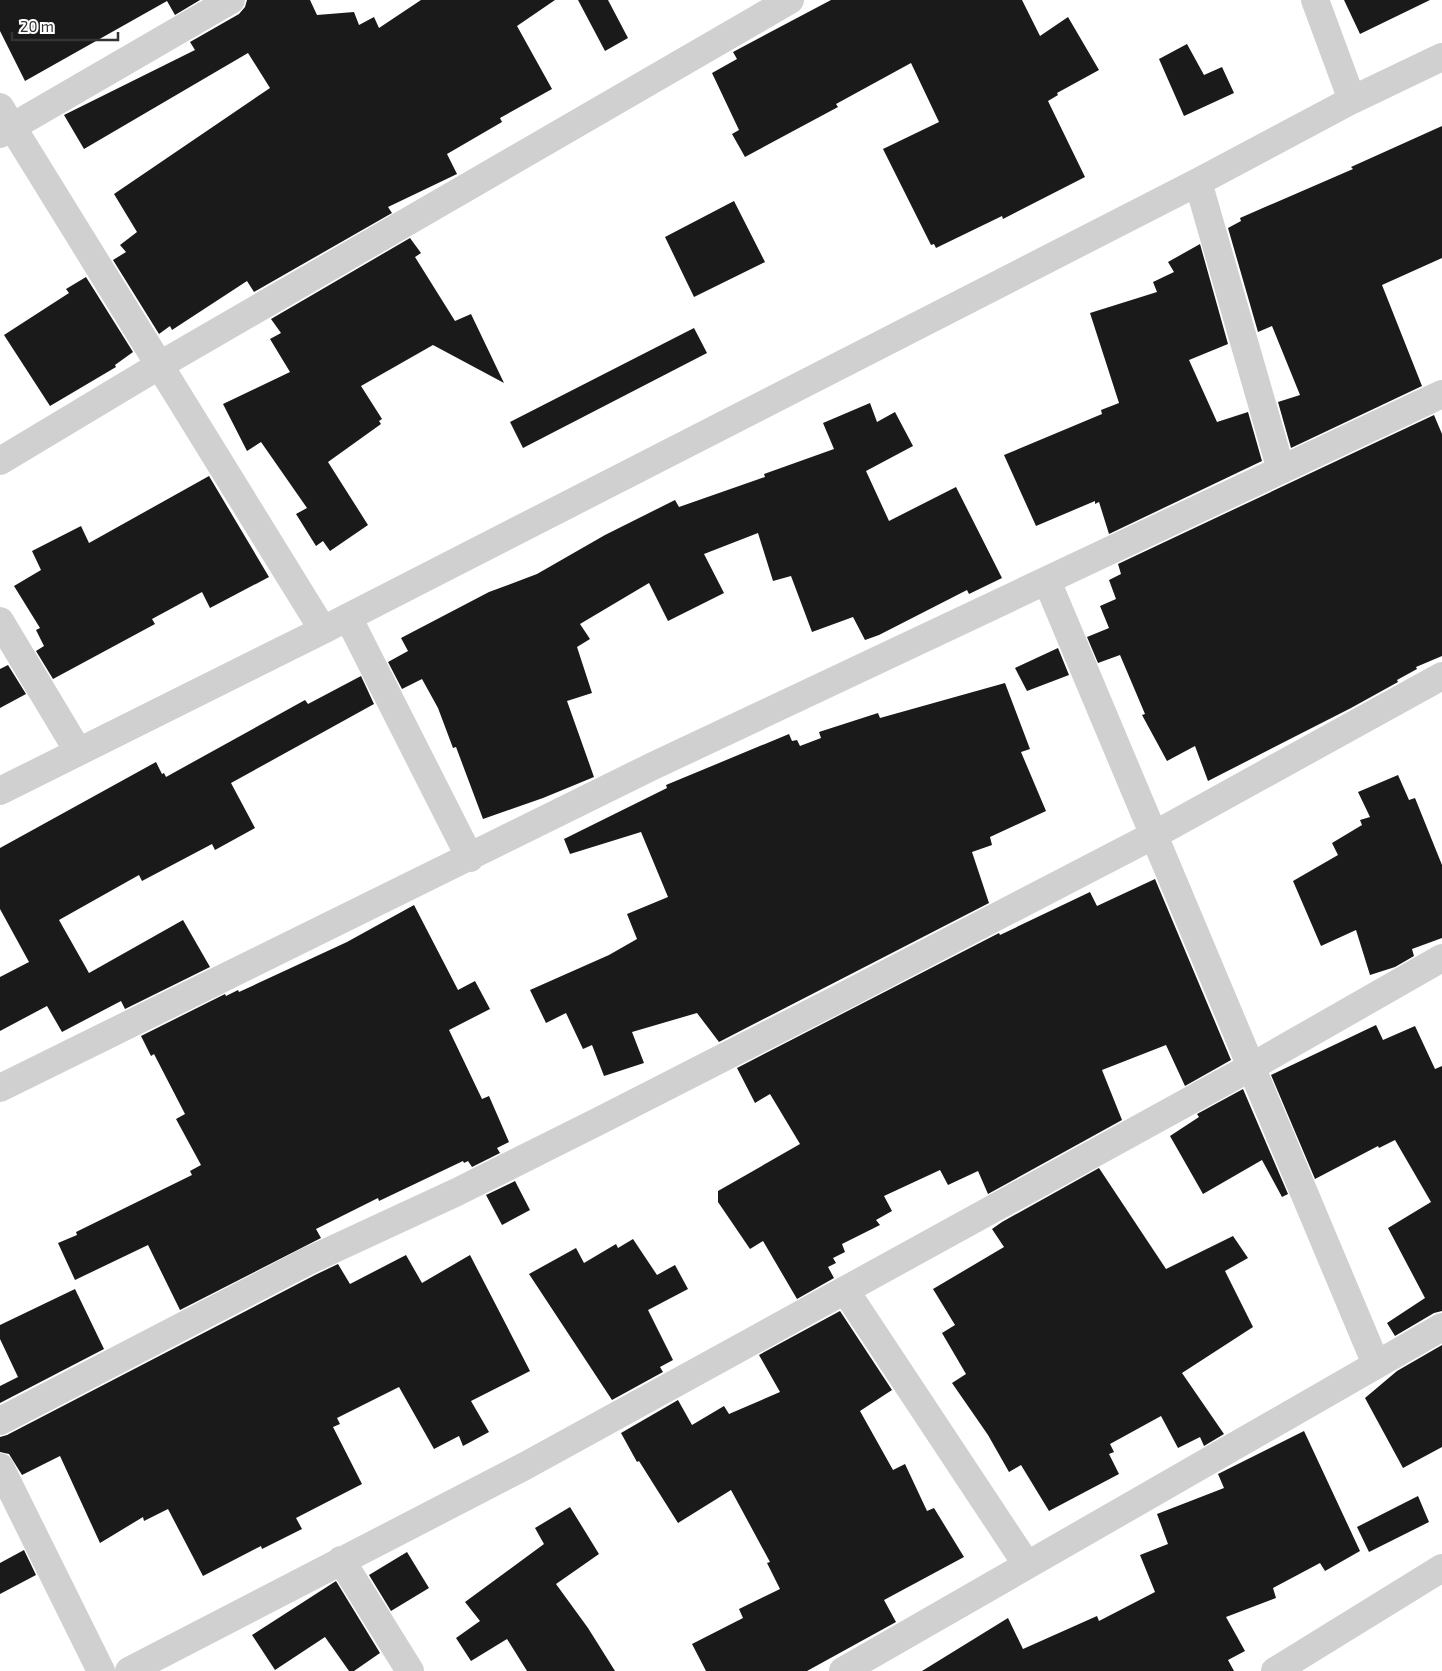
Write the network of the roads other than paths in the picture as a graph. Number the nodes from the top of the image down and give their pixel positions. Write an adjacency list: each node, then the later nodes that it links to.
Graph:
1 (231, 0): 6 (street)
2 (790, 0): 8 (street)
3 (1315, 0): 5 (street)
4 (1442, 56): 5 (street)
5 (1352, 100): 7 (street)
6 (4, 123): 8 (street)
7 (1198, 182): 11 (street); 13 (street)
8 (160, 365): 10 (street); 15 (street)
9 (1442, 394): 11 (street)
10 (0, 461)
11 (1280, 470): 12 (street)
12 (1047, 581): 19 (street); 20 (street)
13 (348, 617): 15 (street); 20 (street)
14 (0, 621): 17 (street)
15 (323, 630): 17 (street)
16 (1442, 676): 19 (street)
17 (78, 751): 18 (street)
18 (0, 791)
19 (1154, 835): 22 (street); 27 (street)
20 (470, 858): 23 (street)
21 (1442, 958): 22 (street)
22 (1251, 1067): 24 (street); 26 (street)
23 (0, 1088)
24 (845, 1290): 29 (street); 30 (street)
25 (1442, 1327): 26 (street)
26 (1376, 1364): 30 (street)
27 (0, 1421)
28 (0, 1467): 32 (street)
29 (341, 1560): 33 (street); 34 (street)
30 (1027, 1565): 35 (street)
31 (1442, 1568): 36 (street)
32 (102, 1671)
33 (129, 1671)
34 (410, 1671)
35 (843, 1671)
36 (1275, 1671)

